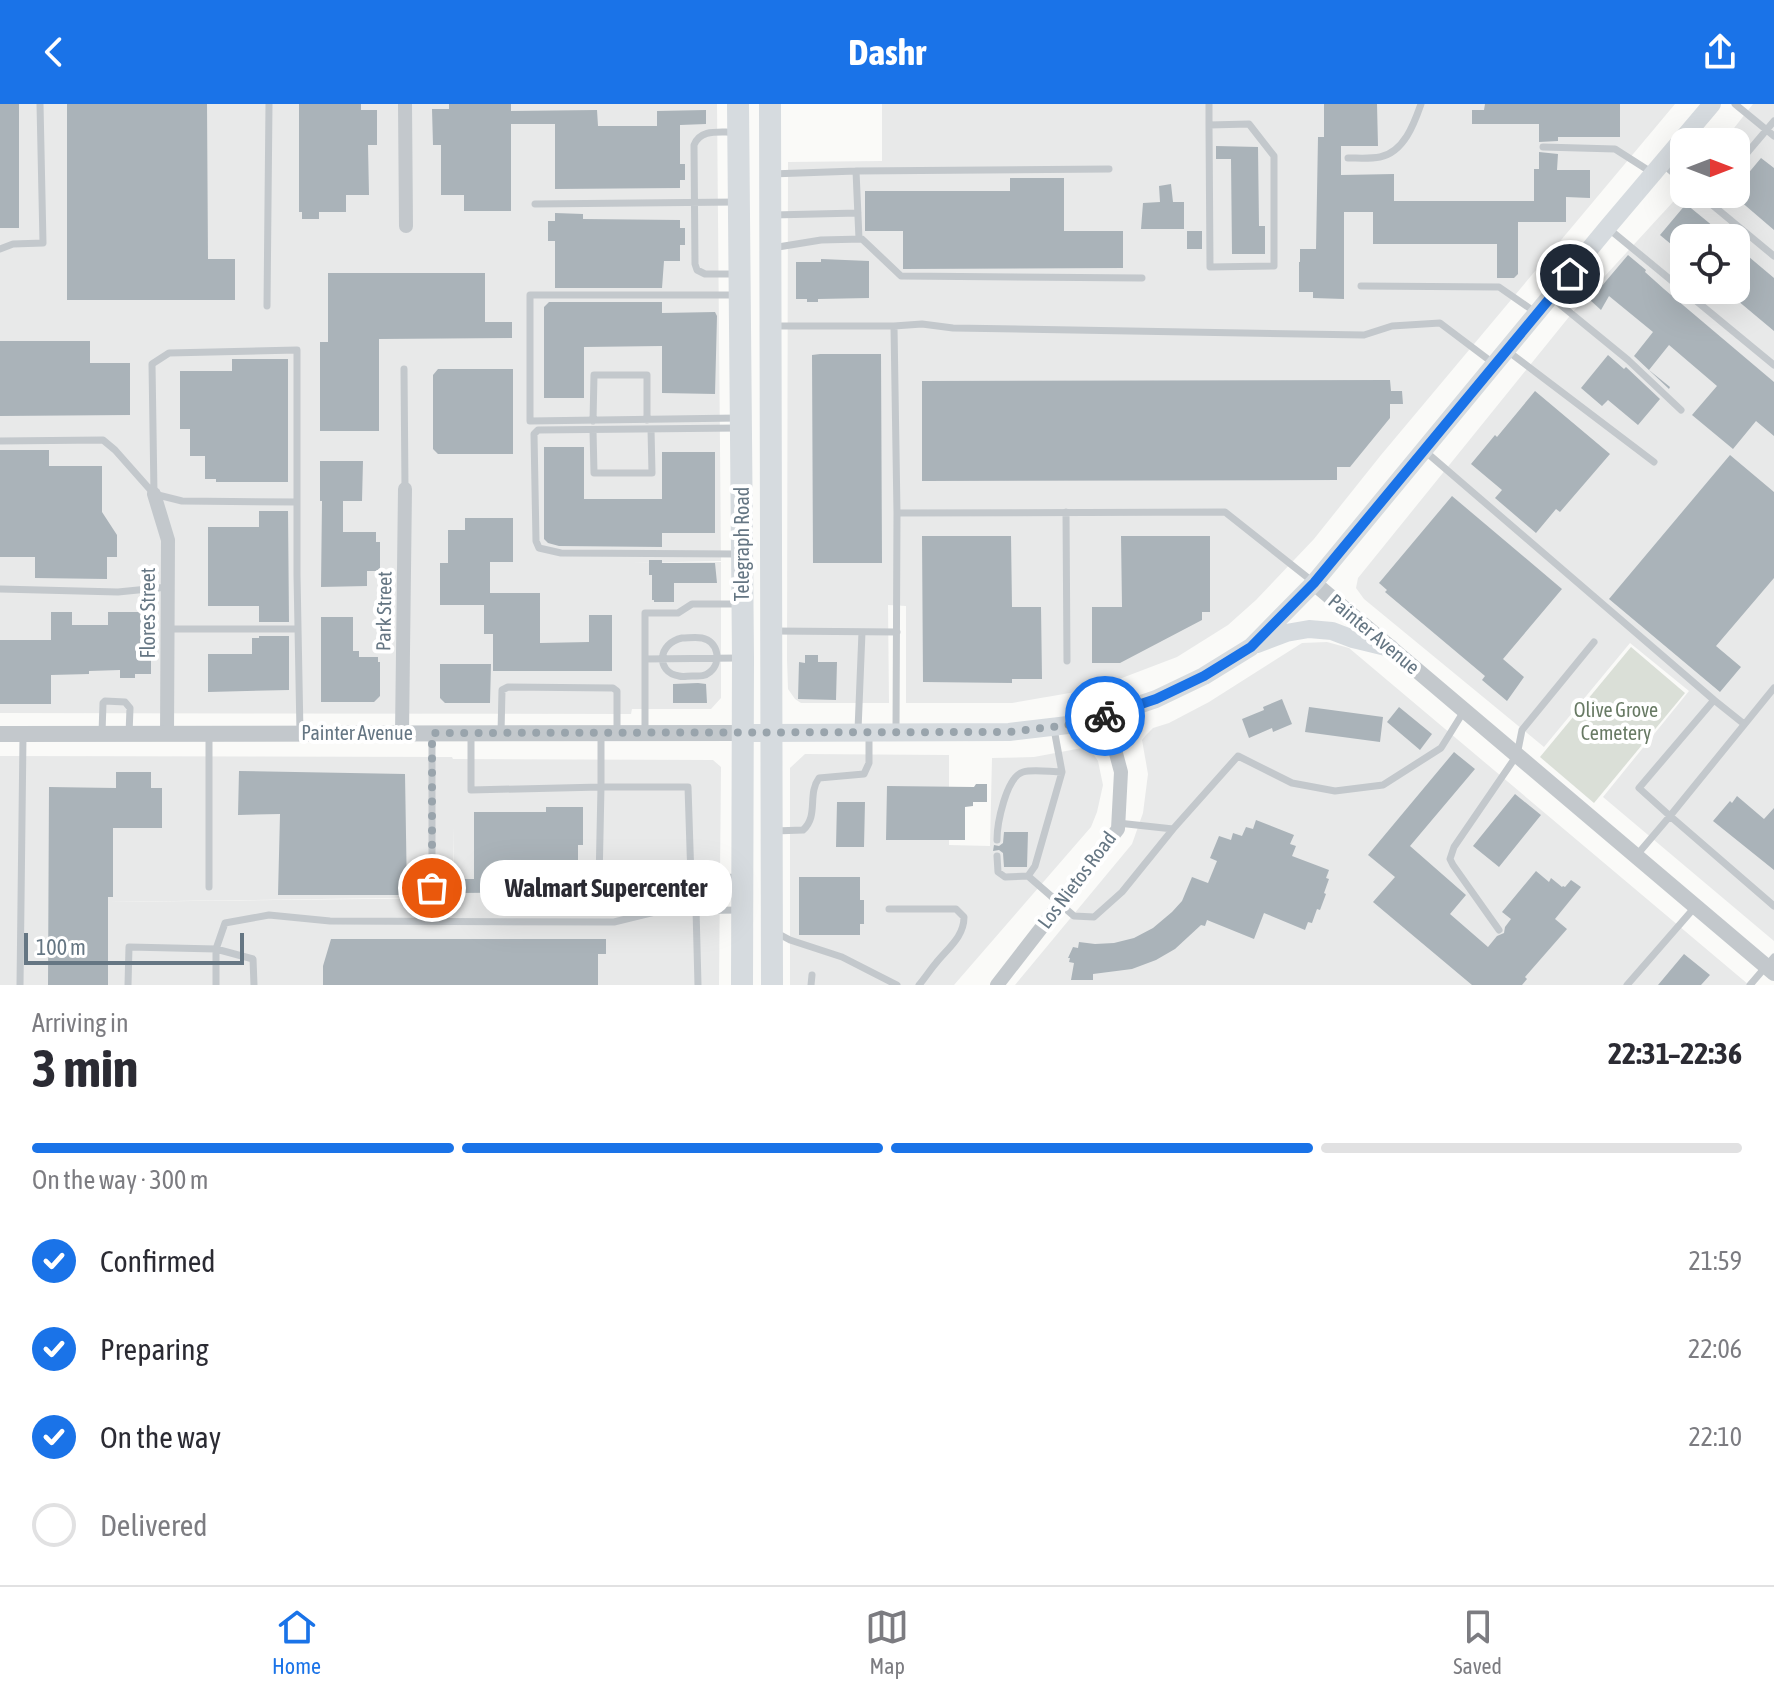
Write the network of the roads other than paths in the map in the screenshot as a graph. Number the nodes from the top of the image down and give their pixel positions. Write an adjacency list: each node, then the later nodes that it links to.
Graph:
1 (40, 104): 32 (lane)
2 (269, 104): 40 (lane)
3 (405, 104): 29 (street)
4 (738, 104): 13 (main road, Telegraph Road)
5 (770, 104): 21 (main road, Telegraph Road)
6 (1209, 104): 11 (lane)
7 (1421, 104): 17 (lane)
8 (1712, 104): 18 (main road)
9 (1735, 104): 12 (lane)
10 (1774, 121): 12 (lane)
11 (1209, 125): 11 (lane)
12 (1767, 130): 14 (lane); 16 (lane)
13 (739, 132): 23 (main road, Telegraph Road); 24 (lane)
14 (1774, 136)
15 (1543, 147): 18 (lane)
16 (1750, 150)
17 (1348, 158)
18 (1658, 168): 22 (lane); 30 (main road)
19 (1109, 169): 20 (lane)
20 (856, 171): 21 (lane); 27 (lane)
21 (769, 174): 28 (main road, Telegraph Road)
22 (1670, 174)
23 (739, 202): 24 (lane); 33 (main road, Telegraph Road)
24 (694, 203): 25 (lane); 37 (lane)
25 (535, 204)
26 (1716, 208): 35 (lane)
27 (858, 213): 28 (lane); 31 (lane)
28 (770, 215): 34 (main road, Telegraph Road)
29 (406, 226)
30 (1607, 228): 39 (main road); 45 (lane)
31 (859, 239): 34 (lane); 36 (lane)
32 (0, 249)
33 (739, 249): 34 (main road); 37 (main road, Telegraph Road)
34 (770, 249): 42 (main road, Telegraph Road)
35 (1774, 256)
36 (1142, 278)
37 (740, 284): 49 (lane); 50 (main road, Telegraph Road)
38 (1361, 286): 41 (lane)
39 (1551, 297): 41 (main road); 47 (lane)
40 (267, 306)
41 (1537, 313): 44 (main road)
42 (770, 326): 43 (lane); 68 (main road, Telegraph Road)
43 (894, 326): 44 (lane); 60 (lane)
44 (1501, 357): 54 (main road); 55 (lane)
45 (1774, 365)
46 (404, 369): 56 (lane)
47 (1681, 410)
48 (647, 420): 49 (lane); 49 (lane); 50 (lane)
49 (593, 421)
50 (741, 423): 51 (lane); 61 (main road, Telegraph Road)
51 (651, 429): 52 (lane); 52 (lane)
52 (593, 430): 61 (lane)
53 (0, 441): 57 (lane)
54 (1424, 450): 62 (main road); 80 (lane)
55 (1654, 462)
56 (405, 489): 89 (street, Park Street)
57 (154, 494): 58 (lane); 58 (lane); 63 (street, Flores Street)
58 (297, 502): 67 (lane)
59 (1066, 512): 60 (lane); 62 (lane); 78 (lane)
60 (897, 513): 70 (lane)
61 (742, 554): 65 (main road, Telegraph Road)
62 (1314, 583): 72 (main road, Painter Avenue); 73 (street, Painter Avenue)
63 (168, 587): 64 (lane); 66 (street, Flores Street)
64 (0, 589)
65 (742, 604): 75 (main road, Telegraph Road); 76 (lane)
66 (167, 629): 67 (lane); 100 (street, Flores Street)
67 (298, 629): 88 (lane)
68 (772, 631): 69 (lane); 85 (main road, Telegraph Road)
69 (862, 632): 70 (lane); 86 (lane)
70 (897, 632): 87 (lane)
71 (1594, 642): 102 (lane)
72 (1251, 647): 73 (main road); 82 (main road, Painter Avenue)
73 (1390, 648): 81 (street, Painter Avenue)
74 (718, 658): 75 (lane); 77 (lane); 77 (lane); 77 (lane)
75 (743, 658): 95 (main road, Telegraph Road)
76 (645, 659): 77 (lane); 94 (lane)
77 (662, 659)
78 (1067, 661)
79 (1774, 688): 83 (lane)
80 (1714, 700): 83 (lane); 105 (lane)
81 (1464, 710): 102 (street, Painter Avenue); 107 (lane)
82 (1106, 716): 84 (main road, Painter Avenue); 106 (street, Los Nietos Road)
83 (1744, 724): 105 (lane)
84 (1054, 727): 87 (main road, Painter Avenue); 103 (lane)
85 (772, 732): 86 (main road, Painter Avenue); 95 (main road, Painter Avenue); 108 (main road, Telegraph Road)
86 (864, 732): 87 (main road, Painter Avenue); 108 (lane)
87 (896, 732)
88 (300, 733): 89 (street, Painter Avenue); 101 (street, Painter Avenue)
89 (402, 733): 90 (street, Painter Avenue)
90 (432, 733): 91 (street, Painter Avenue); 116 (lane)
91 (471, 733): 92 (street, Painter Avenue); 104 (lane)
92 (501, 733): 93 (street, Painter Avenue); 93 (lane)
93 (609, 733): 94 (street, Painter Avenue); 104 (lane)
94 (645, 733): 95 (street, Painter Avenue)
95 (743, 733): 113 (main road, Telegraph Road)
96 (0, 734): 97 (street, Painter Avenue)
97 (23, 734): 98 (street, Painter Avenue); 128 (lane)
98 (102, 734): 99 (street, Painter Avenue); 99 (lane)
99 (129, 734): 100 (street, Painter Avenue)
100 (167, 734): 101 (street, Painter Avenue)
101 (209, 734): 115 (lane)
102 (1517, 755): 111 (street, Painter Avenue); 124 (lane)
103 (1062, 772): 109 (lane); 112 (lane)
104 (601, 787): 114 (lane); 114 (lane)
105 (1670, 816): 111 (lane); 118 (lane)
106 (1118, 823): 107 (lane); 117 (street, Los Nietos Road)
107 (1173, 829): 117 (lane)
108 (772, 831): 123 (main road, Telegraph Road)
109 (997, 840)
110 (997, 856): 112 (lane)
111 (1636, 856): 119 (street, Painter Avenue)
112 (1028, 876): 117 (lane)
113 (742, 877): 114 (lane); 122 (main road, Telegraph Road)
114 (691, 879)
115 (209, 887)
116 (432, 888)
117 (1059, 905): 138 (street, Los Nietos Road)
118 (1774, 906)
119 (1695, 907): 126 (street, Painter Avenue); 139 (lane)
120 (696, 909): 122 (lane); 125 (lane); 132 (lane)
121 (889, 909): 137 (lane)
122 (743, 910): 123 (main road); 133 (main road, Telegraph Road)
123 (772, 930): 134 (main road, Telegraph Road); 136 (lane)
124 (1499, 930)
125 (216, 949): 129 (lane); 130 (lane); 131 (lane)
126 (1771, 966): 140 (lane)
127 (812, 975): 135 (lane)
128 (20, 985)
129 (128, 985)
130 (216, 985)
131 (254, 985)
132 (698, 985)
133 (742, 985)
134 (772, 985)
135 (811, 985)
136 (897, 985)
137 (919, 985)
138 (997, 985)
139 (1627, 985)
140 (1750, 985)

